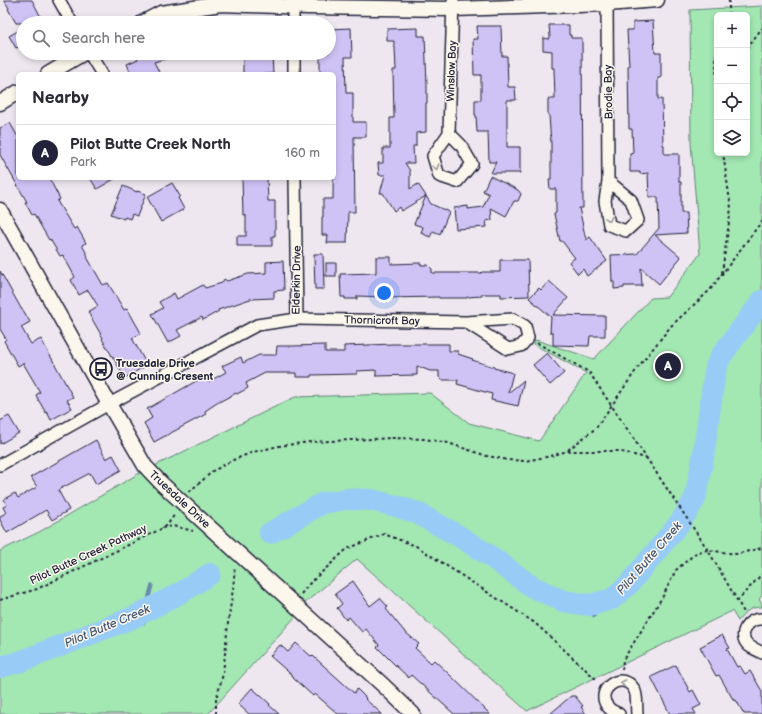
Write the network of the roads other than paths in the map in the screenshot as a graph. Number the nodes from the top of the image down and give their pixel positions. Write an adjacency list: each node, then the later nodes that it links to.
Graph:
1 (59, 0): 6 (street)
2 (657, 0): 3 (street)
3 (607, 2): 4 (street); 19 (street, Brodie Bay)
4 (453, 5): 5 (street); 17 (street, Winslow Bay)
5 (293, 7): 7 (street); 8 (street)
6 (68, 16)
7 (156, 16)
8 (293, 16)
9 (72, 60): 12 (street)
10 (93, 60): 13 (street)
11 (294, 60): 14 (street)
12 (51, 72)
13 (101, 72)
14 (294, 72)
15 (16, 93): 16 (street)
16 (0, 103)
17 (448, 133)
18 (295, 180): 21 (street, Elderkin Drive)
19 (608, 181)
20 (0, 210): 23 (street, Truesdale Drive)
21 (297, 319): 22 (street, Thornicroft Bay); 23 (street, Elderkin Drive)
22 (466, 322): 22 (street, Thornicroft Bay)
23 (109, 404): 24 (street, Elderkin Drive); 27 (street, Truesdale Drive)
24 (0, 465)
25 (762, 619): 26 (street)
26 (762, 652)
27 (413, 714)
28 (620, 714): 29 (street, one-way to 28)
29 (637, 714)

